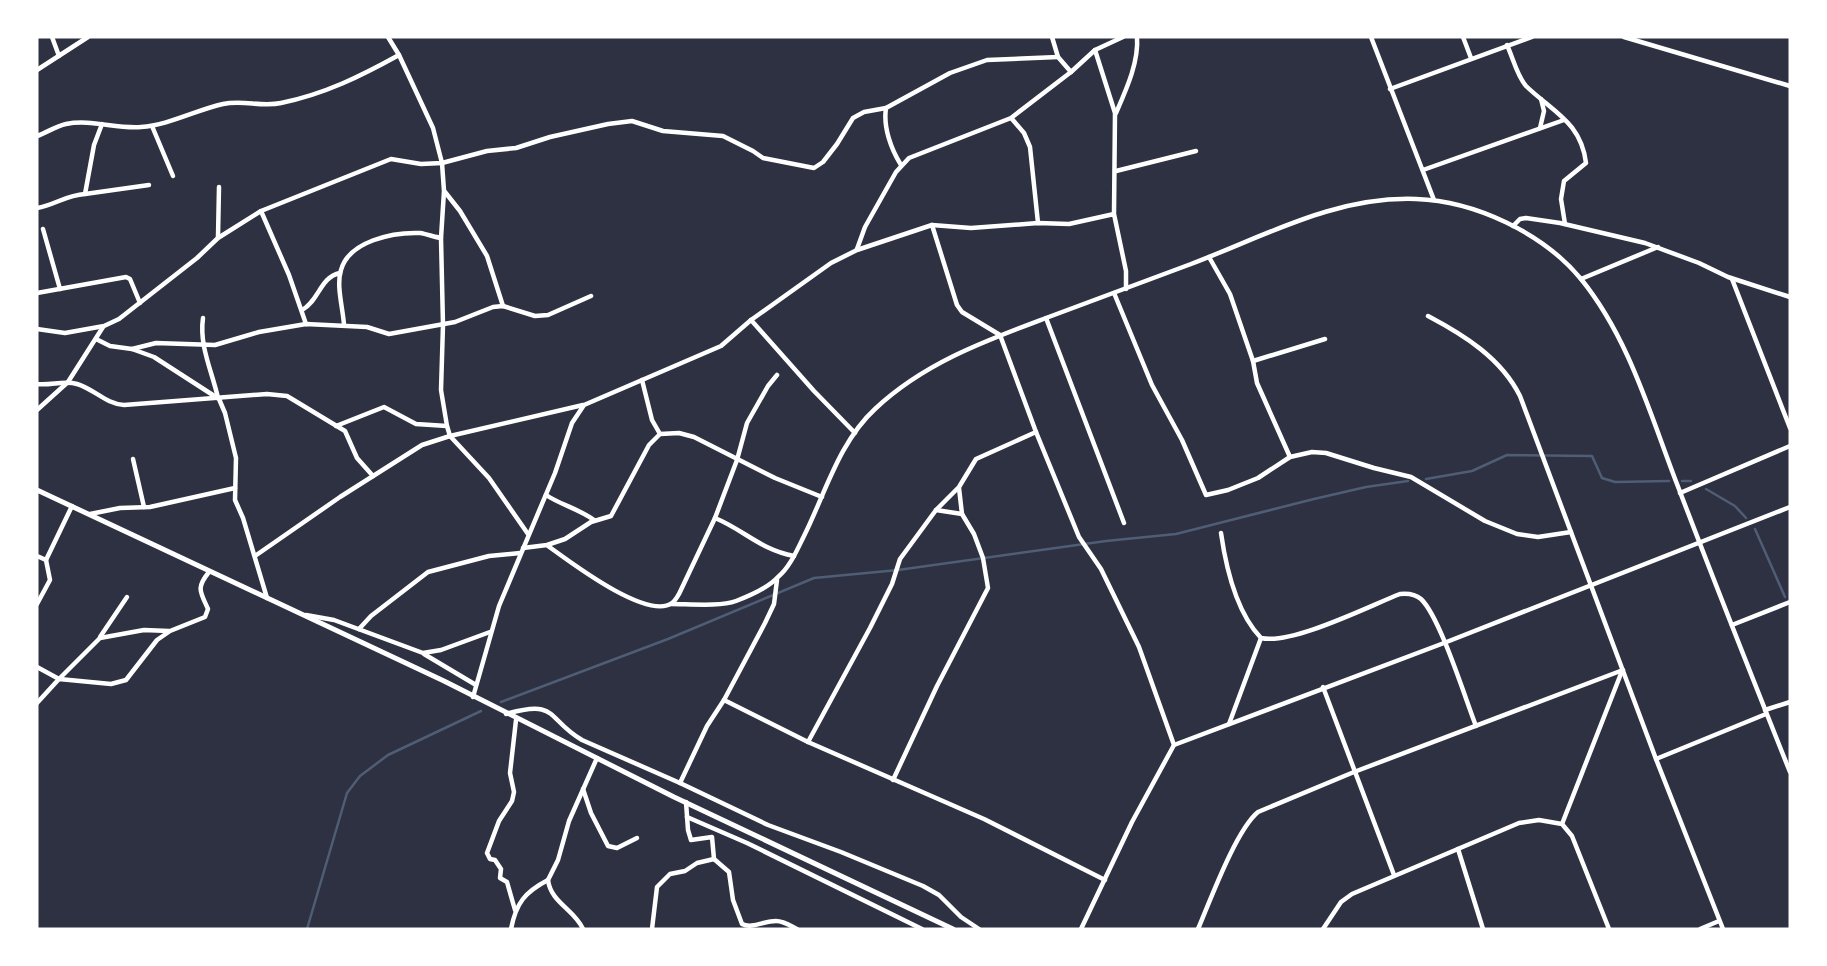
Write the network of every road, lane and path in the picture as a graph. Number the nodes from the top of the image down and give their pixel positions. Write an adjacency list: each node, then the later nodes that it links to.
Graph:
1 (52, 37): 14 (street)
2 (88, 37): 14 (street)
3 (388, 37): 13 (street)
4 (1052, 37): 15 (street)
5 (1124, 37): 12 (street)
6 (1137, 37): 23 (street)
7 (1371, 37): 20 (street)
8 (1462, 37): 16 (street)
9 (1532, 37): 11 (street)
10 (1624, 37): 19 (street)
11 (1507, 45): 16 (street); 21 (street)
12 (1095, 50): 18 (street); 23 (street)
13 (400, 55): 27 (street); 31 (street)
14 (59, 56): 17 (street)
15 (1058, 57): 18 (street); 22 (street)
16 (1471, 58): 20 (street)
17 (37, 69)
18 (1071, 72): 24 (street)
19 (1790, 86)
20 (1390, 89): 33 (street)
21 (1541, 98): 25 (street); 28 (street)
22 (886, 108): 31 (street); 32 (street)
23 (1115, 113): 34 (street)
24 (1011, 118): 32 (street); 44 (street)
25 (1564, 120): 28 (street); 45 (street)
26 (102, 124): 27 (street); 29 (street); 39 (street)
27 (152, 126): 35 (street)
28 (1540, 129): 33 (street)
29 (37, 136)
30 (1196, 151): 34 (street)
31 (442, 163): 38 (street); 42 (street)
32 (901, 165): 52 (street)
33 (1423, 170): 40 (street)
34 (1115, 171): 43 (street)
35 (173, 176)
36 (149, 186): 39 (street)
37 (219, 187): 49 (street)
38 (444, 191): 50 (street); 64 (street)
39 (85, 194): 41 (street)
40 (1434, 201): 47 (street); 53 (street)
41 (37, 208)
42 (261, 211): 49 (street); 65 (street)
43 (1114, 214): 44 (street); 58 (street)
44 (1038, 223): 46 (street)
45 (1565, 224): 47 (street); 51 (street)
46 (932, 225): 52 (street); 75 (street)
47 (1513, 226): 56 (street)
48 (43, 229): 57 (street)
49 (218, 238): 63 (street)
50 (441, 238): 54 (street); 72 (street)
51 (1659, 247): 55 (street); 56 (street)
52 (857, 250): 69 (street)
53 (1209, 257): 58 (street); 80 (street)
54 (340, 273): 65 (street); 71 (street)
55 (1732, 278): 62 (street); 90 (street)
56 (1581, 279): 103 (street)
57 (60, 289): 59 (street); 63 (street)
58 (1126, 289): 60 (street)
59 (37, 293)
60 (1114, 293): 68 (street); 96 (street)
61 (591, 296): 64 (street)
62 (1790, 297)
63 (140, 303): 73 (street)
64 (503, 306): 72 (street)
65 (302, 310): 70 (street)
66 (1428, 316): 115 (street)
67 (203, 318): 78 (street)
68 (1045, 318): 75 (street); 114 (street)
69 (751, 320): 82 (street); 92 (street)
70 (306, 324): 71 (street); 78 (street)
71 (344, 325): 72 (street)
72 (443, 325): 89 (street)
73 (104, 327): 74 (street); 76 (street)
74 (37, 328)
75 (1000, 335): 91 (street); 92 (street)
76 (96, 339): 79 (street); 83 (street)
77 (1325, 339): 80 (street)
78 (203, 346): 79 (street); 85 (street)
79 (132, 349): 85 (street)
80 (1253, 361): 96 (street)
81 (776, 375): 98 (street)
82 (642, 380): 86 (street); 93 (street)
83 (68, 382): 84 (street); 85 (street); 87 (street)
84 (37, 384)
85 (219, 398): 88 (street); 101 (street)
86 (583, 405): 94 (street); 104 (street)
87 (37, 410)
88 (335, 426): 89 (street); 99 (street)
89 (447, 426): 94 (street)
90 (1790, 428)
91 (1036, 432): 100 (street); 157 (street)
92 (855, 433): 105 (street)
93 (660, 434): 98 (street); 113 (street)
94 (450, 436): 99 (street); 117 (street)
95 (1790, 446): 103 (street)
96 (1290, 457): 115 (street)
97 (133, 459): 107 (street)
98 (737, 460): 105 (street); 112 (street)
99 (373, 476): 122 (street)
100 (959, 487): 109 (street); 111 (street)
101 (235, 488): 107 (street); 122 (street)
102 (37, 490): 106 (street)
103 (1680, 494): 118 (street)
104 (546, 495): 113 (street); 117 (street)
105 (822, 497): 123 (street)
106 (72, 506): 110 (street); 124 (street)
107 (144, 507): 110 (street)
108 (1790, 508): 118 (street)
109 (936, 510): 111 (street); 156 (street)
110 (89, 514): 125 (street)
111 (962, 514): 162 (street)
112 (715, 518): 123 (street); 132 (street)
113 (595, 520): 119 (street)
114 (1124, 523)
115 (1571, 532): 127 (street)
116 (1221, 533): 139 (street)
117 (528, 534): 120 (street)
118 (1700, 542): 127 (street); 134 (street)
119 (547, 545): 120 (street); 132 (street)
120 (521, 550): 135 (street); 137 (street)
121 (37, 556): 124 (street)
122 (255, 556): 129 (street)
123 (794, 556): 126 (street)
124 (46, 560): 131 (street)
125 (209, 572): 129 (street); 136 (street)
126 (777, 579): 132 (street); 148 (street)
127 (1590, 584): 140 (street); 143 (street)
128 (127, 597): 138 (street)
129 (268, 598): 133 (street)
130 (1790, 602): 134 (street)
131 (37, 604)
132 (671, 604)
133 (302, 614): 135 (street); 147 (street)
134 (1732, 625): 151 (street)
135 (359, 630): 141 (street)
136 (170, 631): 138 (street); 144 (street)
137 (491, 632): 141 (street); 145 (street)
138 (100, 638): 144 (street)
139 (1261, 638): 140 (street); 154 (street)
140 (1444, 643): 146 (street); 155 (street)
141 (423, 653): 145 (street)
142 (37, 667): 144 (street)
143 (1623, 670): 155 (street); 159 (street); 167 (street)
144 (59, 679): 149 (street)
145 (476, 686): 147 (street)
146 (1323, 687): 154 (street); 160 (street)
147 (473, 697): 152 (street)
148 (724, 700): 156 (street); 163 (street)
149 (37, 702)
150 (1790, 702): 151 (street)
151 (1766, 712): 159 (street); 161 (street)
152 (506, 714): 153 (street); 163 (street)
153 (516, 720): 158 (street); 174 (street)
154 (1229, 724): 157 (street)
155 (1476, 726): 160 (street)
156 (808, 742): 162 (street)
157 (1174, 745): 173 (street)
158 (597, 758): 164 (street); 165 (street)
159 (1656, 759): 175 (street)
160 (1354, 772): 171 (street); 185 (street)
161 (1790, 772)
162 (893, 780): 173 (street)
163 (680, 783): 183 (street)
164 (583, 789): 168 (street); 172 (street)
165 (686, 802): 166 (street); 182 (street)
166 (687, 817): 170 (street); 181 (street)
167 (1562, 824): 169 (street); 188 (street)
168 (637, 838)
169 (1458, 849): 171 (street); 187 (street)
170 (713, 859): 176 (street); 179 (street)
171 (1394, 875): 186 (street)
172 (548, 880): 174 (street); 178 (street)
173 (1105, 880): 184 (street)
174 (515, 909): 177 (street)
175 (1719, 921): 189 (street); 190 (street)
176 (744, 928): 180 (street)
177 (511, 929)
178 (583, 929)
179 (652, 929)
180 (797, 929)
181 (922, 929)
182 (953, 929)
183 (979, 929)
184 (1081, 929)
185 (1198, 929)
186 (1323, 929)
187 (1483, 929)
188 (1609, 929)
189 (1700, 929)
190 (1723, 929)

